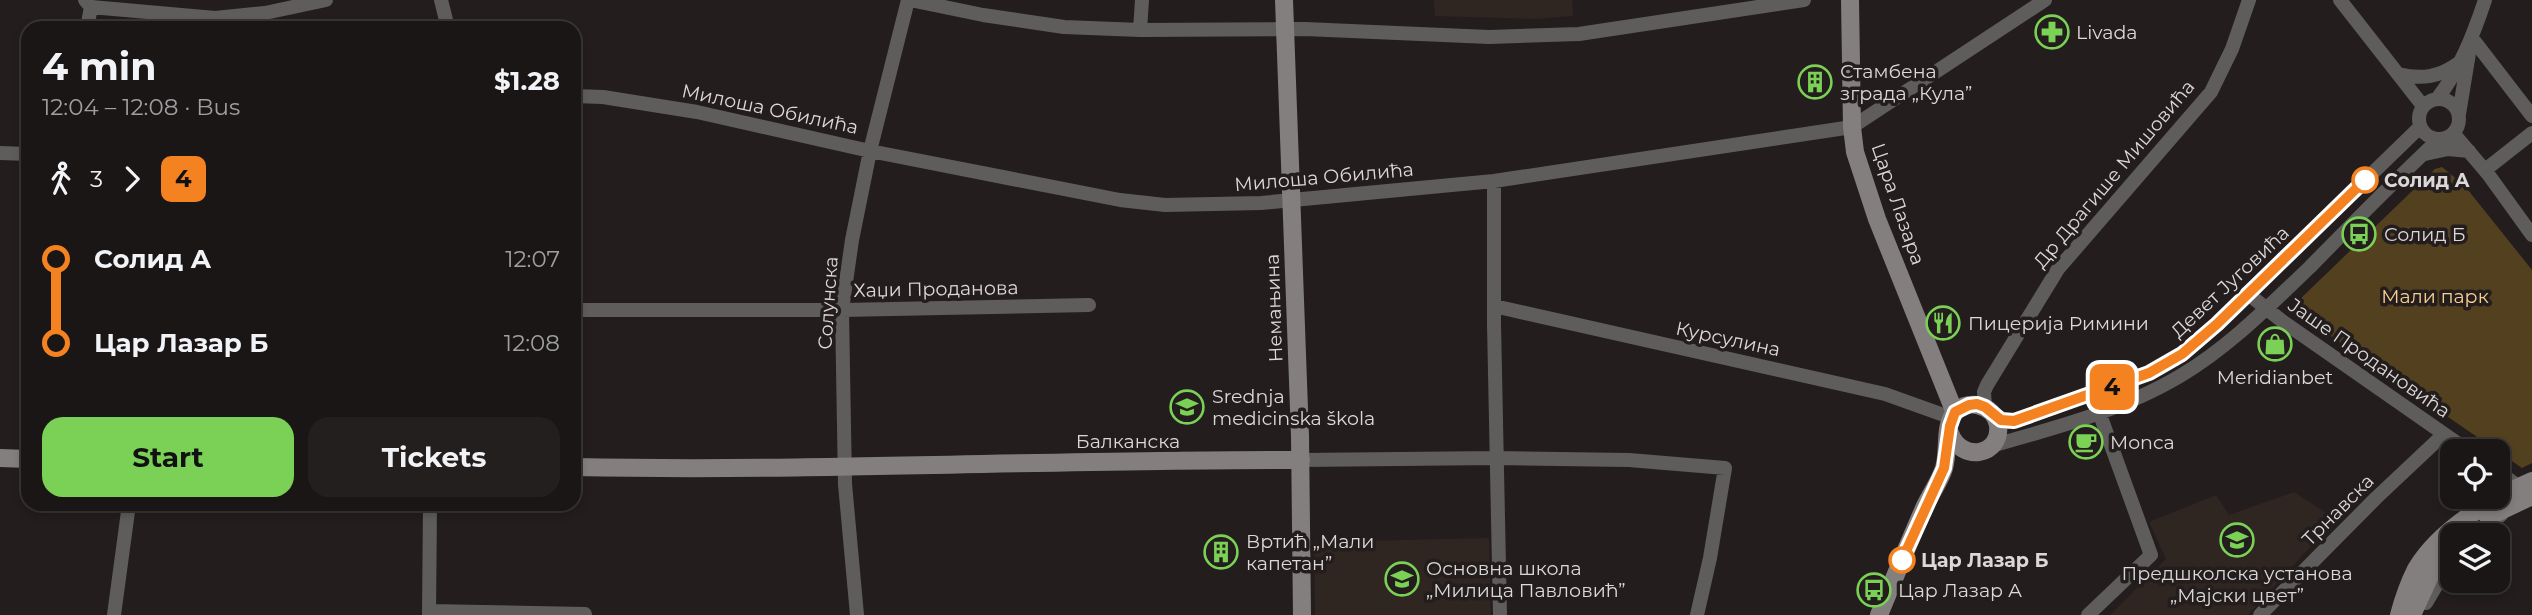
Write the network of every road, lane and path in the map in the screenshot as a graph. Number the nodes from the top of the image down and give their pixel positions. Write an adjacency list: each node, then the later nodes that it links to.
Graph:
1 (326, 0): 12 (street)
2 (441, 0): 13 (street)
3 (909, 0): 15 (street); 29 (street, Солунска)
4 (1142, 0): 15 (street)
5 (1284, 0): 14 (street, Немањина)
6 (1804, 0): 14 (street)
7 (1850, 0): 24 (street, Цара Лазара)
8 (2045, 0): 24 (street, Милоша Обилића)
9 (2249, 0): 44 (street, Др Драгише Мишовића)
10 (2340, 0): 18 (street)
11 (2484, 0): 16 (street)
12 (88, 4)
13 (446, 21)
14 (1285, 29): 15 (street); 36 (street, Немањина)
15 (1140, 30)
16 (2472, 38): 17 (street); 22 (street); 23 (street)
17 (2461, 61): 18 (street); 20 (street)
18 (2398, 74): 21 (street)
19 (581, 96): 29 (street, Милоша Обилића)
20 (2437, 99): 21 (street); 22 (street)
21 (2423, 106): 25 (street)
22 (2459, 114): 27 (street)
23 (2532, 116)
24 (1852, 127): 35 (street, Милоша Обилића); 46 (street, Цара Лазара)
25 (2420, 127): 28 (street); 38 (street, Девет Југовића)
26 (2532, 133): 34 (street)
27 (2454, 134): 28 (street); 30 (street)
28 (2438, 140): 33 (street, Девет Југовића)
29 (870, 151): 36 (street, Милоша Обилића); 43 (street, Солунска)
30 (2469, 151): 33 (street); 34 (street)
31 (0, 153): 32 (street)
32 (21, 154)
33 (2421, 156): 41 (street, Девет Југовића)
34 (2485, 170): 37 (street)
35 (1494, 181): 36 (street, Милоша Обилића); 40 (street)
36 (1290, 200): 54 (street, Немањина)
37 (2532, 235)
38 (2248, 293): 41 (street, Јаше Продановића); 44 (street, Девет Југовића)
39 (1089, 306): 43 (street, Хаџи Проданова)
40 (1494, 306): 46 (street, Курсулина); 52 (street)
41 (2266, 309): 45 (street, Девет Југовића); 47 (street, Јаше Продановића)
42 (581, 310): 43 (street, Хаџи Проданова)
43 (842, 310): 56 (street, Солунска)
44 (1990, 412): 46 (street); 49 (street)
45 (2098, 412): 49 (street, Девет Југовића); 75 (street)
46 (1952, 421): 50 (street); 57 (street)
47 (2444, 434): 48 (street, Јаше Продановића); 76 (street, Трнавска)
48 (2451, 439)
49 (1991, 446): 50 (street)
50 (1971, 453): 57 (street)
51 (0, 458): 53 (street)
52 (1496, 458): 54 (street, Балканска); 72 (street); 73 (street, Балканска)
53 (21, 459)
54 (1301, 460): 56 (street, Балканска); 71 (street, Немањина)
55 (581, 467): 56 (street, Балканска)
56 (845, 467): 70 (street, Солунска)
57 (1944, 468): 74 (street)
58 (2510, 478): 59 (street)
59 (2529, 489): 63 (street); 77 (street)
60 (2532, 503): 64 (street)
61 (128, 511): 69 (street)
62 (430, 511): 67 (street)
63 (2480, 523)
64 (2490, 523)
65 (2440, 560): 78 (street)
66 (2440, 577): 79 (street)
67 (429, 613): 68 (street)
68 (585, 614)
69 (114, 615)
70 (857, 615)
71 (1302, 615)
72 (1500, 615)
73 (1697, 615)
74 (1879, 615)
75 (2089, 615)
76 (2260, 615)
77 (2399, 615)
78 (2412, 615)
79 (2421, 615)

